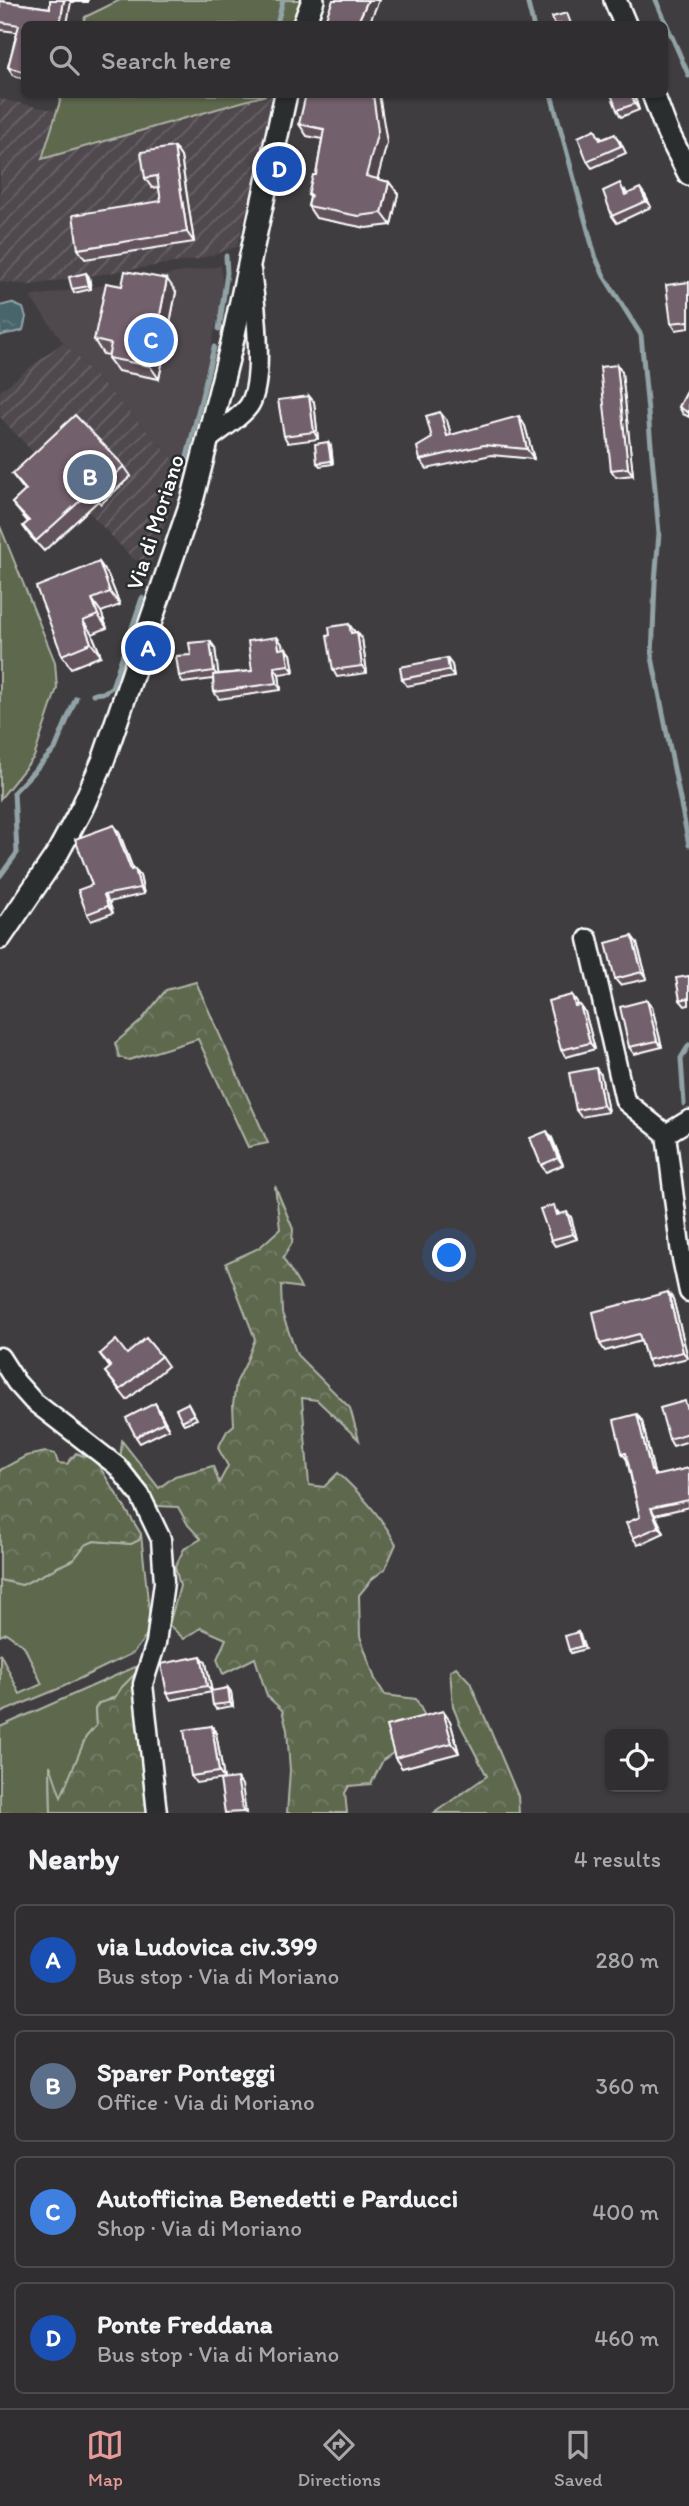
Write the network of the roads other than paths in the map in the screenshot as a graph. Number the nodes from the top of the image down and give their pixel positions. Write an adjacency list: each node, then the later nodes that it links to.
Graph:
1 (313, 0): 3 (main road)
2 (615, 0): 4 (main road)
3 (305, 21)
4 (624, 21)
5 (285, 98): 8 (main road, Via di Moriano)
6 (655, 98): 7 (main road)
7 (689, 174)
8 (251, 263): 9 (main road, Via di Moriano); 9 (street)
9 (209, 439): 10 (main road, Via di Moriano)
10 (0, 938)
11 (588, 939): 13 (street)
12 (689, 1120): 13 (street)
13 (666, 1134): 14 (street)
14 (689, 1292)
15 (0, 1357): 16 (street)
16 (157, 1813)

